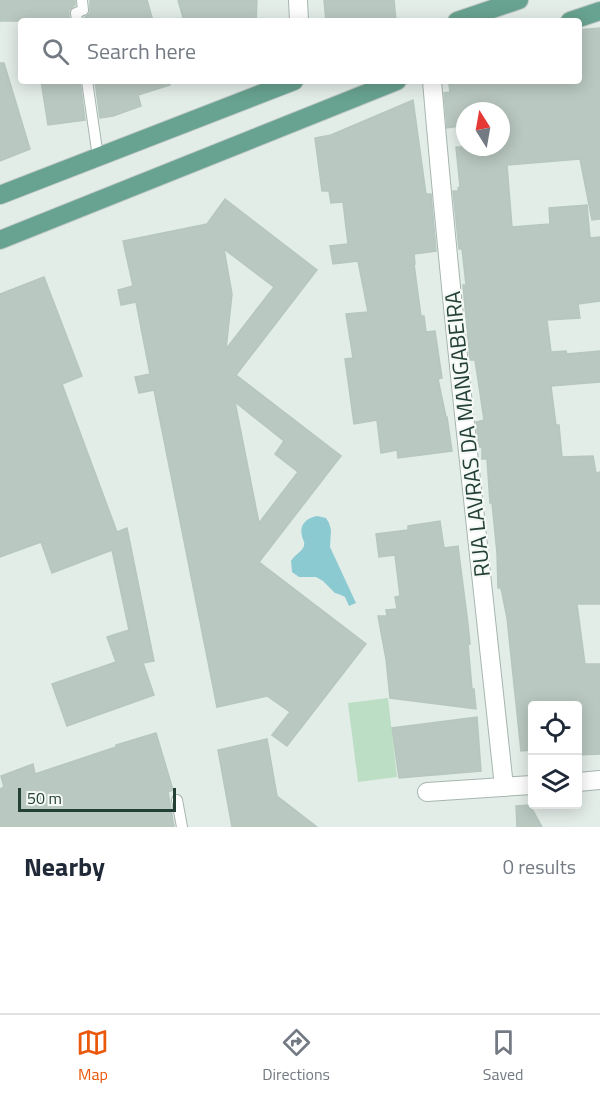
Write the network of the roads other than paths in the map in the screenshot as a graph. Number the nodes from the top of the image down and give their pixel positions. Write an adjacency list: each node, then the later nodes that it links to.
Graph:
1 (82, 0): 5 (lane)
2 (298, 0): 6 (street)
3 (519, 0): 7 (main road)
4 (600, 11): 8 (main road)
5 (77, 18)
6 (298, 18)
7 (466, 18)
8 (579, 18)
9 (87, 84): 13 (lane)
10 (286, 84): 13 (main road)
11 (390, 84): 15 (main road)
12 (432, 84): 19 (street, RUA LAVRAS DA MANGABEIRA)
13 (99, 157): 14 (main road)
14 (0, 195)
15 (0, 240)
16 (600, 780): 17 (street)
17 (582, 782)
18 (528, 785): 19 (street)
19 (504, 787): 20 (street)
20 (427, 792)
21 (177, 800): 22 (lane)
22 (182, 827)

